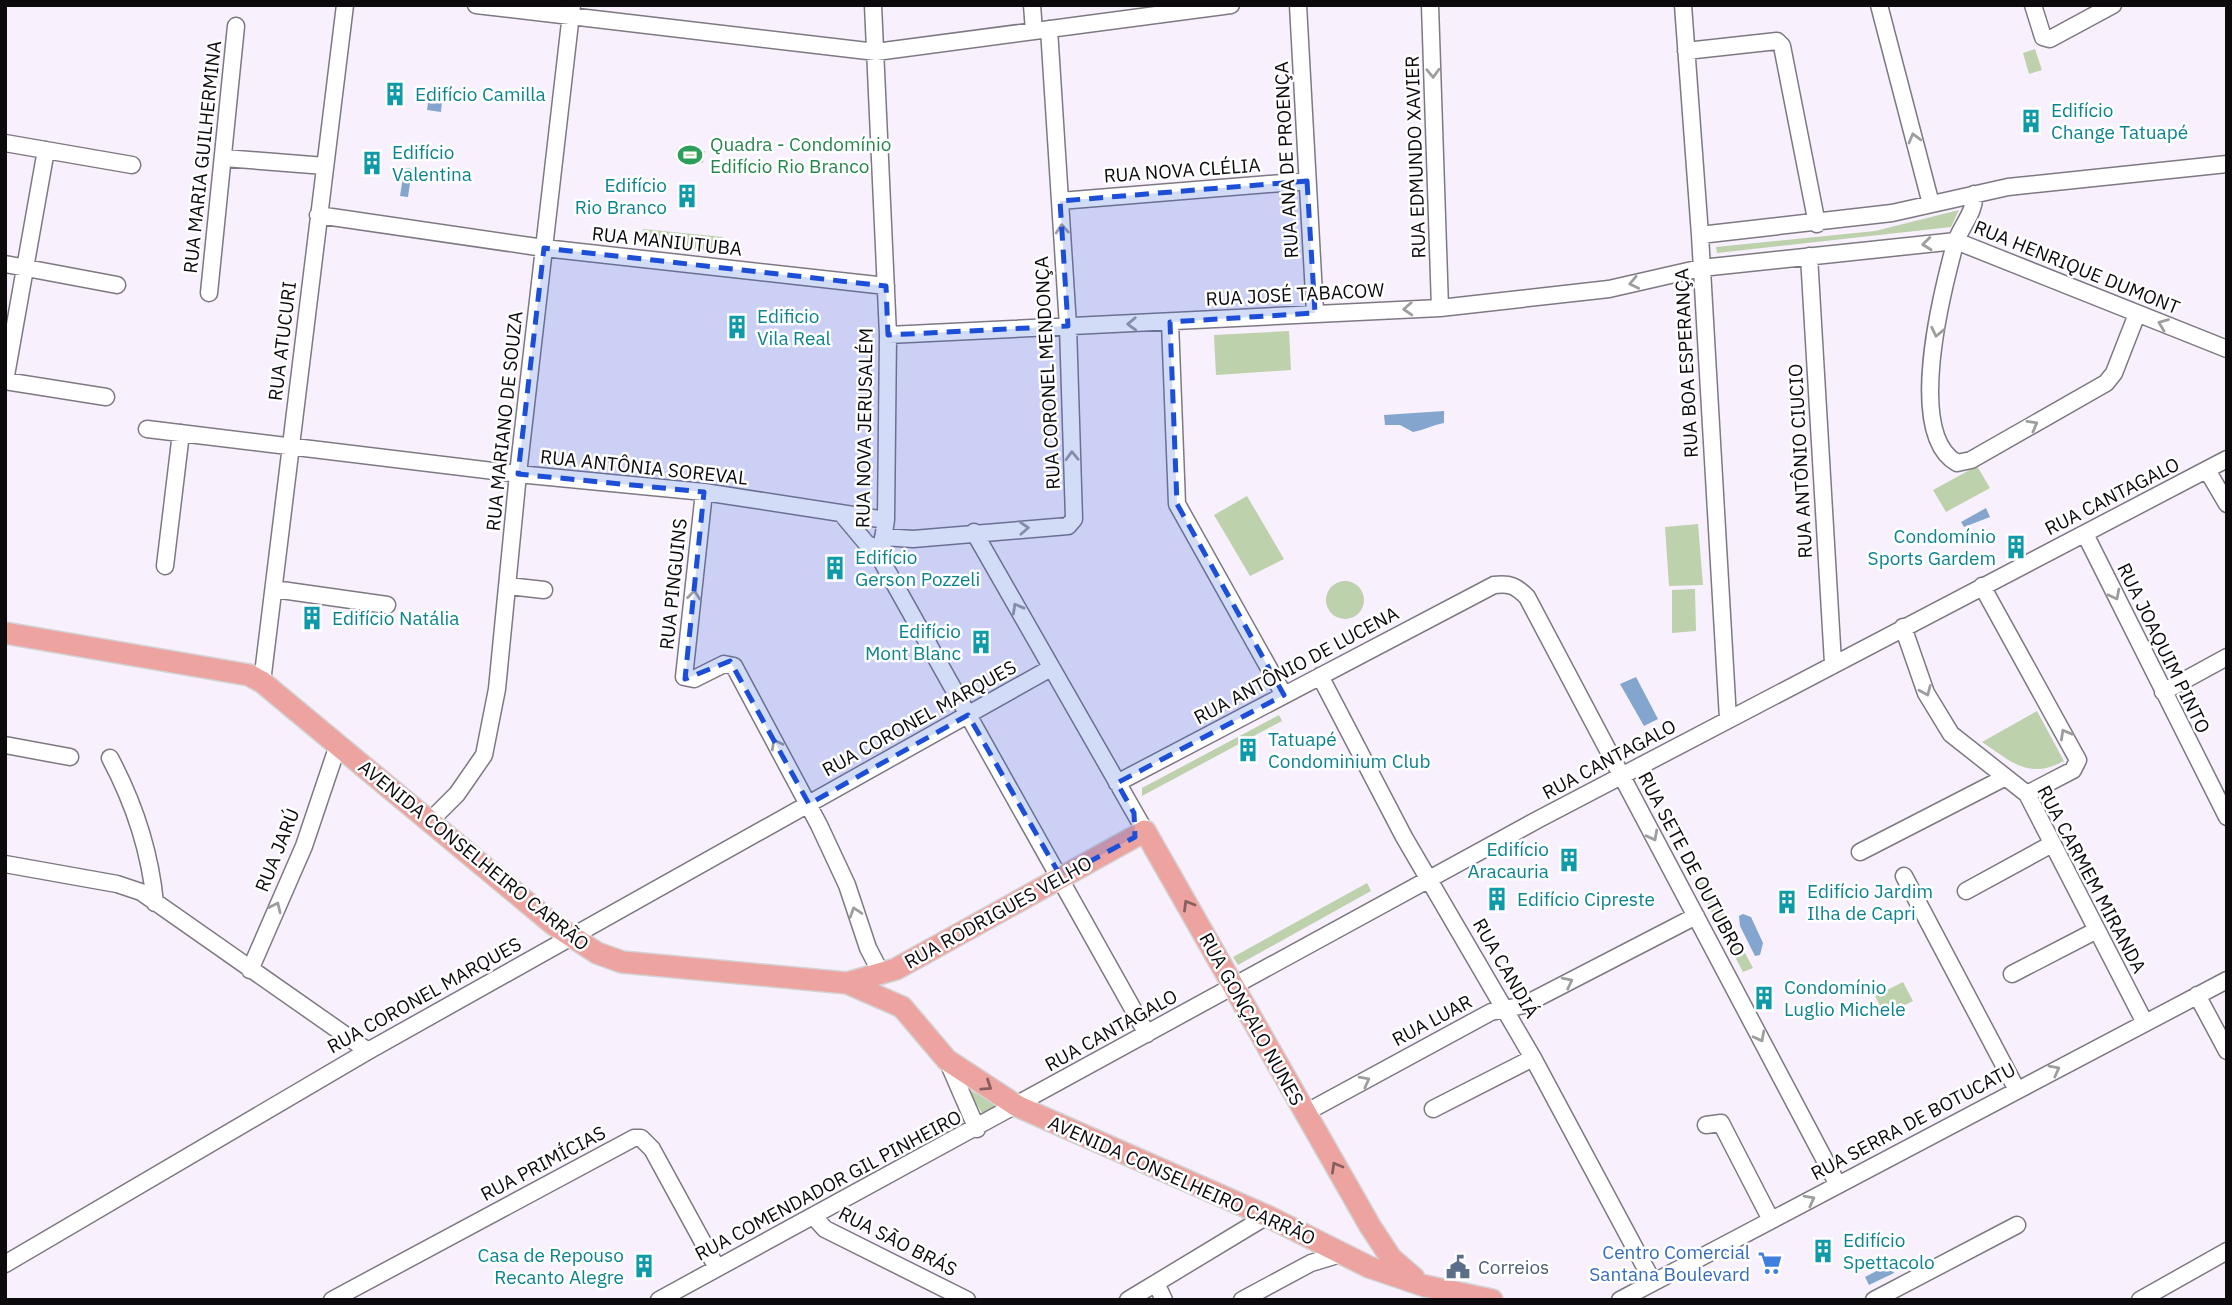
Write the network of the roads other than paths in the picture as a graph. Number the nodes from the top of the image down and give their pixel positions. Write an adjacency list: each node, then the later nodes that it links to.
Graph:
1 (345, 5): 22 (street, RUA ATUCURI)
2 (476, 5): 12 (street)
3 (873, 5): 16 (street, RUA NOVA JERUSALÉM)
4 (1032, 5): 14 (street, RUA CORONEL MENDONÇA)
5 (1298, 5): 23 (street, RUA ANA DE PROENÇA)
6 (1430, 5): 39 (street, RUA EDMUNDO XAVIER, one-way to 39)
7 (1683, 5): 15 (street, RUA BOA ESPERANÇA)
8 (1879, 5): 26 (street, one-way to 8)
9 (2033, 5): 10 (street)
10 (2113, 5)
11 (1221, 6): 14 (street)
12 (572, 11): 16 (street); 31 (street, RUA MARIANO DE SOUZA)
13 (236, 26): 19 (street, RUA MARIA GUILHERMINA)
14 (1041, 30): 16 (street); 25 (street, RUA CORONEL MENDONÇA)
15 (1686, 51): 28 (street); 29 (street, RUA BOA ESPERANÇA)
16 (876, 52): 37 (street, RUA NOVA JERUSALÉM)
17 (5, 143): 18 (street)
18 (46, 150): 21 (street); 34 (street)
19 (224, 158): 22 (street); 38 (street, RUA MARIA GUILHERMINA)
20 (2227, 164): 24 (street)
21 (132, 165)
22 (325, 166): 27 (street, RUA ATUCURI)
23 (1307, 181): 25 (street, RUA NOVA CLÉLIA); 40 (street, RUA ANA DE PROENÇA)
24 (1974, 194): 26 (street); 30 (street)
25 (1060, 201): 43 (street, RUA CORONEL MENDONÇA, one-way to 25)
26 (1931, 204): 28 (street)
27 (318, 215): 31 (street, RUA MANIUTUBA); 50 (street, RUA ATUCURI)
28 (1817, 224): 29 (street)
29 (1700, 235): 35 (street, RUA BOA ESPERANÇA)
30 (1956, 241): 32 (street, RUA HENRIQUE DUMONT, one-way to 32); 41 (street, RUA HENRIQUE DUMONT); 41 (street, one-way to 41)
31 (544, 248): 37 (street, RUA MANIUTUBA); 53 (street, RUA MARIANO DE SOUZA)
32 (1809, 256): 35 (street, RUA HENRIQUE DUMONT); 72 (street, RUA ANTÔNIO CIUCIO)
33 (5, 264): 34 (street)
34 (23, 267): 36 (street); 46 (street)
35 (1700, 268): 39 (street, RUA JOSÉ TABACOW, one-way to 39); 79 (street, RUA BOA ESPERANÇA)
36 (117, 285)
37 (886, 286): 44 (street, RUA NOVA JERUSALÉM)
38 (209, 293)
39 (1440, 308): 40 (street, RUA JOSÉ TABACOW, one-way to 40)
40 (1315, 313): 42 (street, RUA JOSÉ TABACOW)
41 (2137, 314): 45 (street, RUA HENRIQUE DUMONT, one-way to 41)
42 (1170, 322): 43 (street, RUA JOSÉ TABACOW, one-way to 43); 77 (street)
43 (1068, 326): 44 (street, RUA JOSÉ TABACOW); 58 (street, RUA CORONEL MENDONÇA, one-way to 43)
44 (888, 335): 57 (street, RUA NOVA JERUSALÉM)
45 (2227, 349)
46 (5, 381): 47 (street)
47 (106, 397)
48 (147, 429): 49 (street, RUA ANTÔNIA SOREVAL)
49 (181, 433): 50 (street, RUA ANTÔNIA SOREVAL); 61 (street)
50 (290, 445): 53 (street, RUA ANTÔNIA SOREVAL); 65 (street, RUA ATUCURI)
51 (2227, 459): 52 (street, RUA CANTAGALO)
52 (2207, 470): 55 (street); 59 (street, RUA CANTAGALO)
53 (518, 474): 54 (street, RUA ANTÔNIA SOREVAL); 63 (street, RUA MARIANO DE SOUZA)
54 (704, 492): 56 (street, RUA ANTÔNIA SOREVAL); 88 (street, RUA PINGUINS, one-way to 54)
55 (2227, 505)
56 (841, 513): 57 (street, RUA ANTÔNIA SOREVAL); 60 (street)
57 (886, 520): 60 (street, RUA NOVA JERUSALÉM)
58 (974, 532): 60 (street, RUA CORONEL MENDONÇA); 73 (street, RUA GONÇALO NUNES, one-way to 58)
59 (2084, 534): 64 (street, RUA CANTAGALO); 76 (street, RUA JOAQUIM PINTO, one-way to 76)
60 (882, 543): 78 (street, RUA NOVA JERUSALÉM)
61 (165, 566)
62 (1494, 585): 74 (street, RUA ANTÔNIO DE LUCENA); 84 (street, RUA SETE DE OUTUBRO)
63 (509, 586): 66 (street); 90 (street, RUA MARIANO DE SOUZA)
64 (1982, 586): 69 (street, RUA CANTAGALO); 87 (street, one-way to 64)
65 (274, 589): 67 (street); 75 (street, RUA ATUCURI)
66 (544, 590)
67 (387, 605)
68 (5, 618): 75 (main road, AVENIDA CONSELHEIRO CARRÃO)
69 (1903, 627): 72 (street, RUA CANTAGALO); 85 (street, RUA CARMEM MIRANDA, one-way to 85)
70 (5, 633): 75 (main road, AVENIDA CONSELHEIRO CARRÃO)
71 (2227, 657): 76 (street)
72 (1833, 663): 79 (street, RUA CANTAGALO)
73 (1051, 668): 78 (street, RUA CORONEL MARQUES); 86 (street, RUA GONÇALO NUNES)
74 (1320, 676): 77 (street, RUA ANTÔNIO DE LUCENA); 97 (street, RUA CANDIÁ)
75 (256, 679): 80 (main road, AVENIDA CONSELHEIRO CARRÃO)
76 (2163, 691): 89 (street, RUA JOAQUIM PINTO)
77 (1284, 695): 86 (street, RUA ANTÔNIO DE LUCENA)
78 (968, 715): 88 (street, RUA CORONEL MARQUES); 96 (street, RUA NOVA JERUSALÉM)
79 (1728, 719): 84 (street, RUA CANTAGALO)
80 (338, 745): 90 (main road, AVENIDA CONSELHEIRO CARRÃO); 103 (street, RUA JARÚ, one-way to 80)
81 (5, 746): 82 (street)
82 (70, 757)
83 (110, 758): 99 (street)
84 (1621, 776): 97 (street, RUA CANTAGALO); 100 (street, RUA SETE DE OUTUBRO, one-way to 100)
85 (2004, 778): 87 (street, RUA CARMEM MIRANDA); 93 (street)
86 (1117, 783): 91 (street, RUA GONÇALO NUNES)
87 (2027, 794): 92 (street, RUA CARMEM MIRANDA)
88 (809, 804): 102 (street, RUA CORONEL MARQUES); 104 (street, one-way to 88)
89 (2227, 817)
90 (429, 822): 102 (main road, AVENIDA CONSELHEIRO CARRÃO)
91 (1138, 827): 96 (main road, RUA RODRIGUES VELHO); 108 (main road, RUA GONÇALO NUNES, one-way to 91)
92 (2052, 844): 98 (street); 101 (street, RUA CARMEM MIRANDA)
93 (1860, 852)
94 (5, 864): 99 (street)
95 (1904, 876): 118 (street)
96 (1061, 877): 104 (main road, RUA RODRIGUES VELHO); 113 (street, RUA NOVA JERUSALÉM)
97 (1431, 879): 108 (street, RUA CANTAGALO); 111 (street, RUA CANDIÁ)
98 (1966, 891)
99 (155, 903): 103 (street)
100 (1696, 916): 111 (street, RUA LUAR, one-way to 100); 124 (street, RUA SETE DE OUTUBRO, one-way to 124)
101 (2097, 930): 105 (street); 112 (street, RUA CARMEM MIRANDA)
102 (571, 937): 107 (main road, AVENIDA CONSELHEIRO CARRÃO); 114 (street, RUA CORONEL MARQUES)
103 (250, 970): 114 (street)
104 (889, 972): 107 (main road, RUA RODRIGUES VELHO); 110 (main road)
105 (2012, 974)
106 (2227, 980): 109 (street, RUA SERRA DE BOTUCATU)
107 (847, 984): 110 (main road, AVENIDA CONSELHEIRO CARRÃO)
108 (1234, 985): 113 (street, RUA CANTAGALO); 121 (main road, RUA GONÇALO NUNES)
109 (2197, 995): 112 (street, RUA SERRA DE BOTUCATU); 115 (street)
110 (902, 1007): 117 (main road, AVENIDA CONSELHEIRO CARRÃO)
111 (1506, 1009): 116 (street, RUA CANDIÁ); 121 (street, RUA LUAR, one-way to 111)
112 (2145, 1023): 118 (street, RUA SERRA DE BOTUCATU, one-way to 112)
113 (1147, 1034): 119 (street, RUA CANTAGALO)
114 (368, 1051): 132 (street, RUA CORONEL MARQUES)
115 (2227, 1051)
116 (1533, 1058): 120 (street); 134 (street, RUA CANDIÁ)
117 (947, 1060): 119 (main road, AVENIDA CONSELHEIRO CARRÃO, one-way to 119); 123 (street, AVENIDA CONSELHEIRO CARRÃO)
118 (2017, 1090): 124 (street, RUA SERRA DE BOTUCATU)
119 (1017, 1106): 123 (street, RUA COMENDADOR GIL PINHEIRO); 125 (main road, AVENIDA CONSELHEIRO CARRÃO)
120 (1433, 1109)
121 (1305, 1113): 129 (main road, RUA GONÇALO NUNES, one-way to 121)
122 (1706, 1125): 127 (street)
123 (977, 1129): 126 (street, RUA COMENDADOR GIL PINHEIRO)
124 (1838, 1185): 127 (street, RUA SERRA DE BOTUCATU, one-way to 124)
125 (1267, 1216): 131 (main road, AVENIDA CONSELHEIRO CARRÃO); 135 (street)
126 (814, 1217): 133 (street, RUA COMENDADOR GIL PINHEIRO); 139 (street, RUA SÃO BRÁS)
127 (1771, 1220): 134 (street, RUA SERRA DE BOTUCATU)
128 (2017, 1225): 145 (street)
129 (1370, 1226): 131 (main road); 136 (main road, AVENIDA CONSELHEIRO CARRÃO)
130 (2227, 1251): 146 (street)
131 (1344, 1253): 136 (main road, AVENIDA CONSELHEIRO CARRÃO); 142 (street)
132 (5, 1264)
133 (717, 1268): 137 (street, RUA PRIMÍCIAS); 138 (street, RUA COMENDADOR GIL PINHEIRO)
134 (1653, 1282): 144 (street, RUA SERRA DE BOTUCATU)
135 (1156, 1283): 140 (street); 141 (street)
136 (1425, 1286): 143 (main road, AVENIDA CONSELHEIRO CARRÃO)
137 (332, 1300)
138 (659, 1300)
139 (967, 1300)
140 (1128, 1300)
141 (1164, 1300)
142 (1242, 1300)
143 (1492, 1300)
144 (1620, 1300)
145 (1874, 1300)
146 (2140, 1300)

